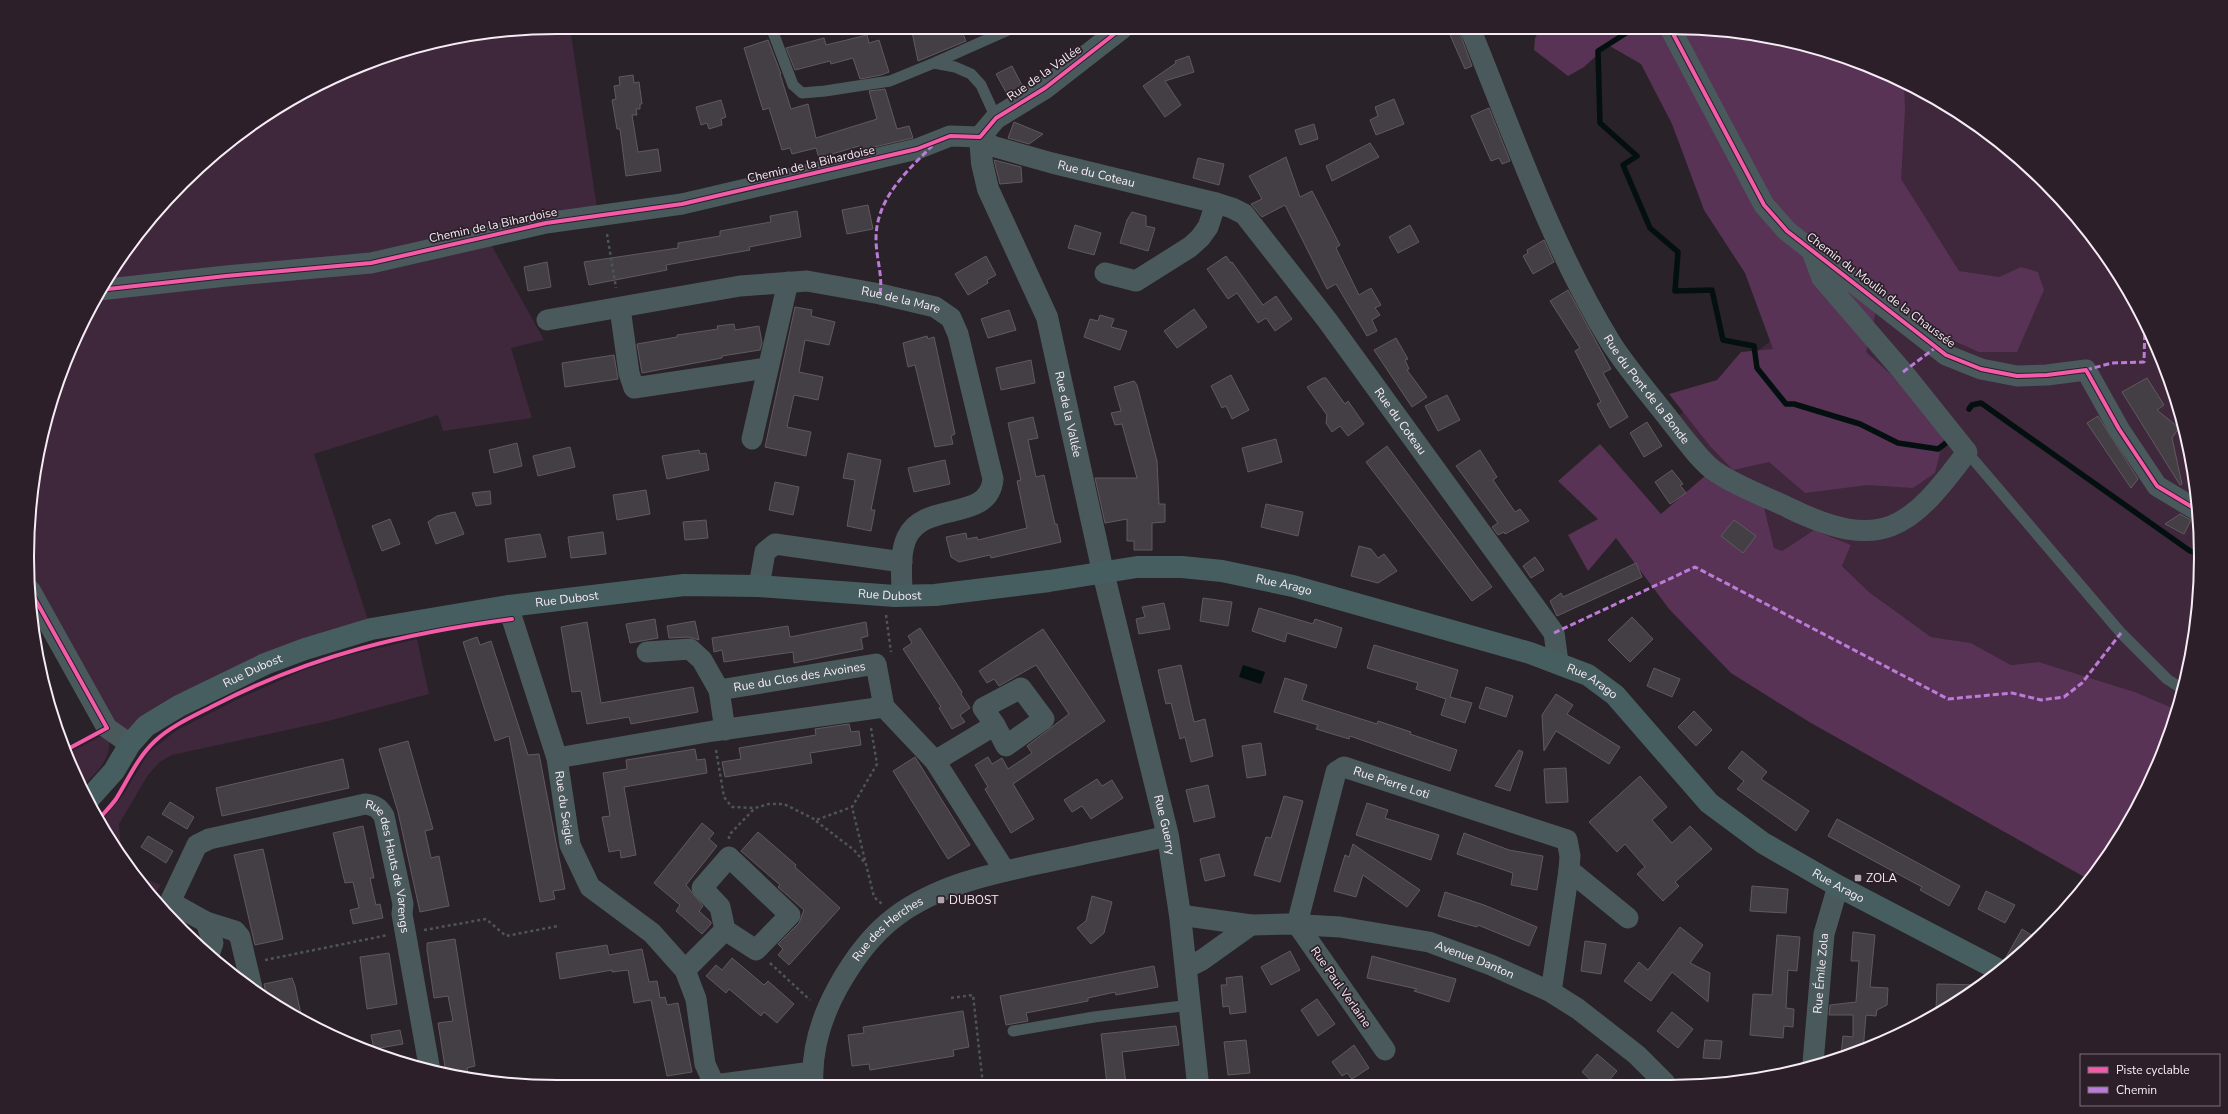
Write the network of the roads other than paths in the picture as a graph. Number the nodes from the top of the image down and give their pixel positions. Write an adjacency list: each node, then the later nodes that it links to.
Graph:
1 (774, 34): 6 (lane)
2 (998, 34): 6 (lane)
3 (1114, 34): 7 (street, Rue de la Vallée)
4 (1472, 34): 18 (street, Rue du Pont de la Bonde)
5 (1673, 34): 10 (street, Chemin du Moulin de la Chaussée)
6 (934, 63): 7 (lane)
7 (996, 118): 8 (street, Rue de la Vallée)
8 (980, 137): 9 (street, Rue du Coteau); 13 (street, Chemin de la Bihardoise); 21 (street, Rue de la Vallée)
9 (1216, 203): 11 (street); 27 (street, Rue du Coteau)
10 (1811, 250): 18 (street); 19 (street, Chemin du Moulin de la Chaussée)
11 (1105, 273)
12 (788, 282): 14 (street, Rue de la Mare); 16 (street); 20 (street, Rue de la Mare)
13 (108, 289)
14 (620, 308): 15 (street, Rue de la Mare); 16 (street)
15 (547, 320)
16 (768, 368): 17 (street)
17 (752, 439)
18 (1967, 452): 28 (lane)
19 (2192, 507)
20 (902, 562): 22 (street); 23 (street, Rue de la Mare)
21 (1104, 572): 23 (main road, Rue Dubost); 27 (main road, Rue Arago); 37 (street, Rue Guerry)
22 (759, 586): 23 (main road, Rue Dubost); 25 (main road, Rue Dubost)
23 (893, 595)
24 (36, 600): 33 (street)
25 (508, 606): 33 (main road, Rue Dubost); 34 (street, Rue du Seigle)
26 (647, 652): 29 (street)
27 (1558, 662): 40 (main road, Rue Arago)
28 (2178, 686)
29 (719, 690): 30 (street, Rue du Clos des Avoines); 32 (street, Rue du Clos des Avoines)
30 (875, 708): 32 (street); 35 (street)
31 (995, 725): 35 (street)
32 (719, 730): 34 (street)
33 (130, 744): 36 (main road, Rue Dubost)
34 (557, 758): 52 (street, Rue du Seigle)
35 (936, 761): 39 (street)
36 (92, 795)
37 (1168, 836): 39 (street, Rue des Herches); 42 (street, Rue Guerry)
38 (1569, 870): 43 (street); 45 (street, Rue Pierre Loti); 54 (street, Rue Pierre Loti)
39 (1005, 871): 60 (street, Rue des Herches)
40 (1838, 886): 51 (main road, Rue Arago); 58 (street, Rue Émile Zola)
41 (166, 904): 44 (street); 59 (street, Rue des Hauts de Varengs)
42 (1180, 915): 46 (street, Avenue Danton); 50 (street, Rue Guerry)
43 (1628, 918)
44 (206, 922): 48 (street); 49 (street)
45 (1297, 924): 46 (street, Avenue Danton); 54 (street, Avenue Danton); 57 (street, Rue Paul Verlaine)
46 (1251, 925): 50 (street)
47 (725, 930): 47 (street); 52 (street)
48 (240, 938): 49 (street); 53 (street)
49 (211, 949)
50 (1186, 968): 55 (street, Rue Guerry)
51 (1994, 968)
52 (685, 970): 61 (street, Rue du Seigle)
53 (250, 980)
54 (1551, 992): 64 (street, Avenue Danton)
55 (1190, 1005): 56 (lane); 63 (street, Rue Guerry)
56 (1013, 1031)
57 (1385, 1050)
58 (1814, 1059)
59 (429, 1064)
60 (812, 1079): 62 (street)
61 (712, 1080)
62 (796, 1080)
63 (1198, 1080)
64 (1662, 1080)

